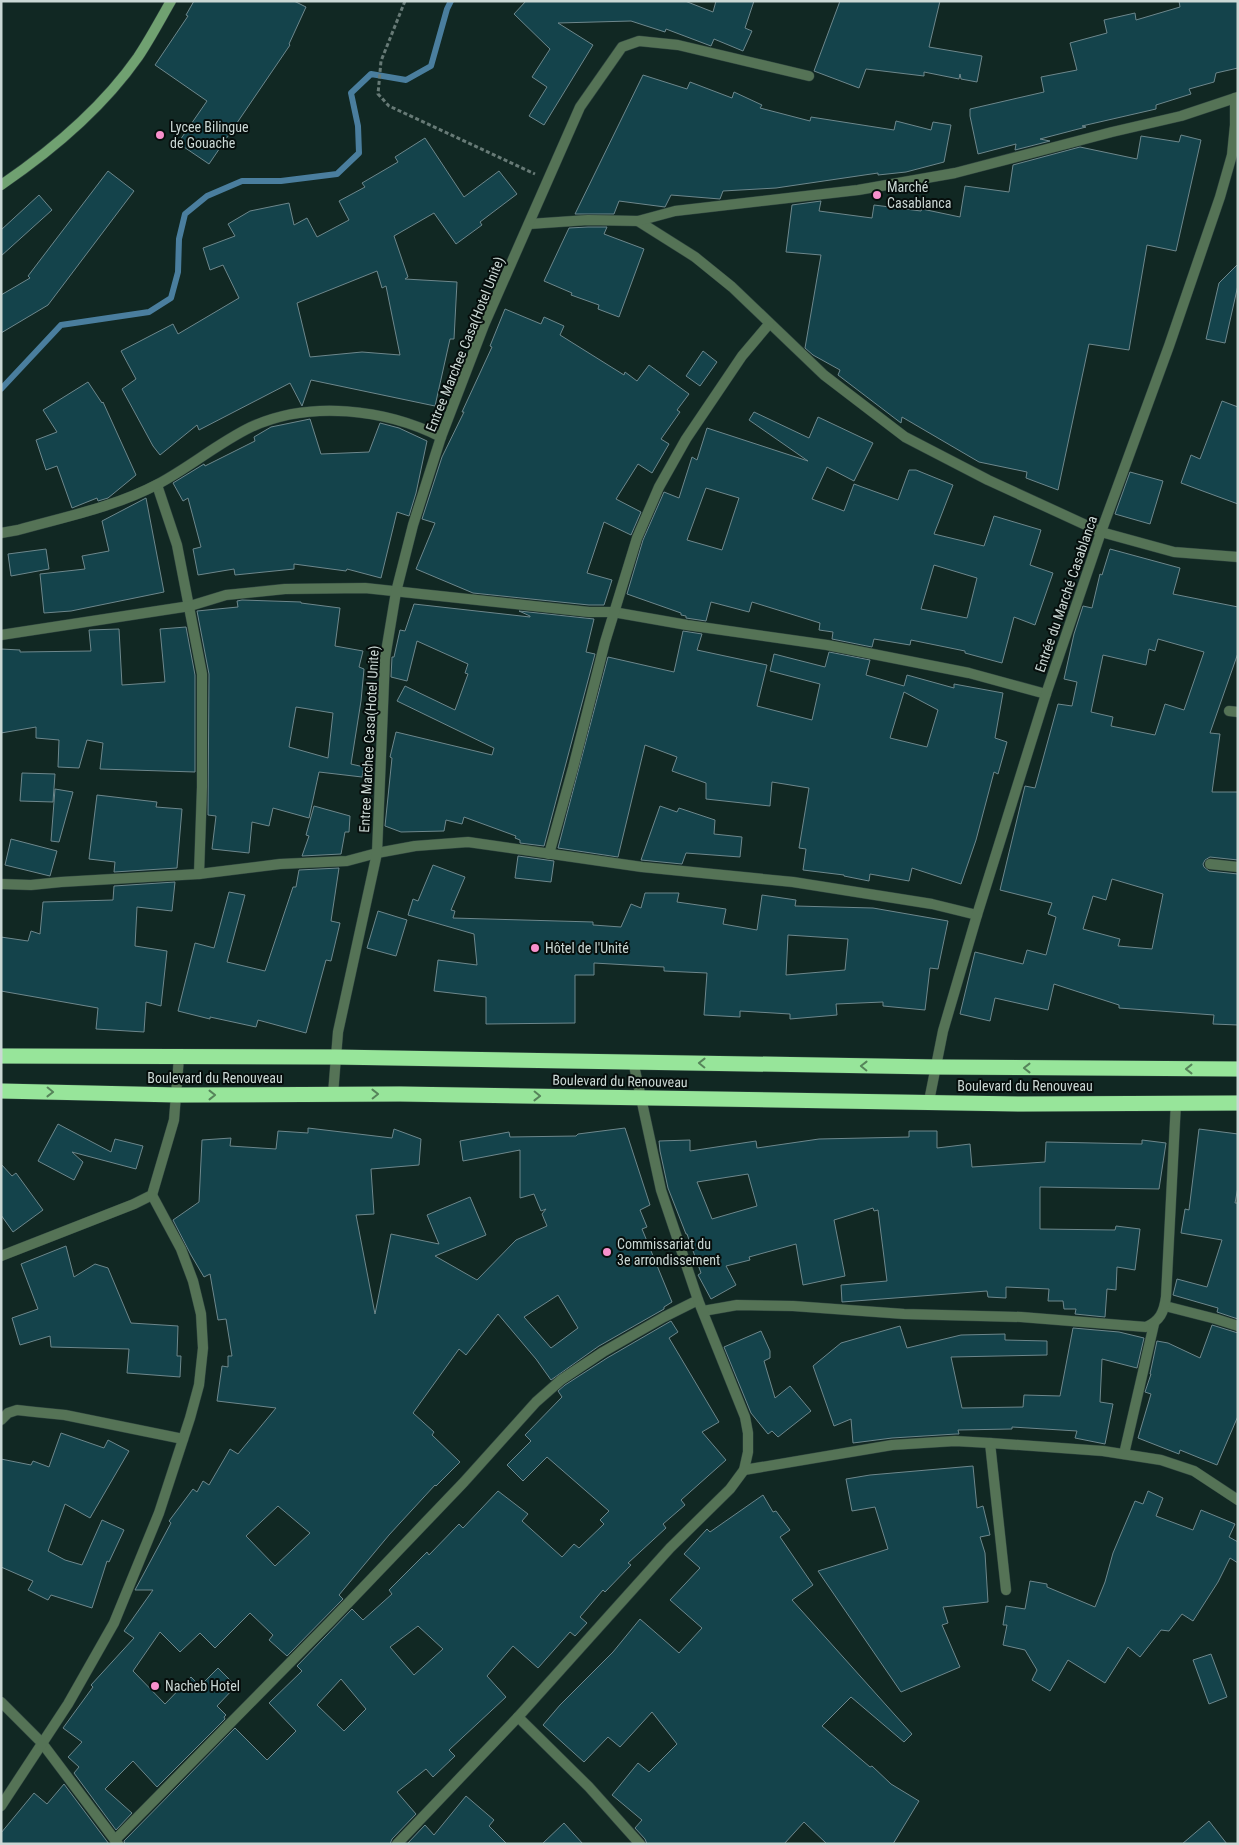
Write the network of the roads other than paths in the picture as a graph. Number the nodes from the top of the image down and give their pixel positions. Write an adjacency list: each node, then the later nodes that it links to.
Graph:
1 (171, 1): 4 (street)
2 (809, 76): 6 (street, Entree Marchee Casa(Hotel Unite))
3 (1236, 98): 5 (street); 10 (street, Entrée du Marché Casablanca)
4 (1, 185)
5 (638, 221): 6 (street); 7 (street)
6 (528, 224): 8 (street, Entree Marchee Casa(Hotel Unite))
7 (769, 324): 10 (street); 15 (street)
8 (441, 437): 9 (street); 13 (street, Entree Marchee Casa(Hotel Unite))
9 (157, 485): 11 (street); 14 (street)
10 (1101, 532): 12 (street); 17 (street, Entrée du Marché Casablanca)
11 (1, 533)
12 (1238, 557)
13 (396, 592): 14 (street); 15 (street); 18 (street, Entree Marchee Casa(Hotel Unite))
14 (190, 606): 16 (street); 22 (street)
15 (613, 612): 17 (street); 19 (street)
16 (1, 636)
17 (1046, 694): 24 (street, Entrée du Marché Casablanca)
18 (377, 853): 19 (street); 22 (street); 27 (street, Entree Marchee Casa(Hotel Unite))
19 (548, 854): 24 (street)
20 (1210, 864): 21 (street)
21 (1238, 867)
22 (200, 874): 23 (street)
23 (1, 884)
24 (976, 915): 29 (street, Entrée du Marché Casablanca)
25 (1, 1056): 26 (highway, Boulevard du Renouveau)
26 (179, 1057): 27 (highway, Boulevard du Renouveau); 33 (street)
27 (335, 1057): 28 (highway, Boulevard du Renouveau); 32 (street, Entree Marchee Casa(Hotel Unite))
28 (633, 1062): 29 (highway, Boulevard du Renouveau, one-way to 28); 34 (street)
29 (936, 1067): 30 (highway, Boulevard du Renouveau, one-way to 29); 35 (street, Entrée du Marché Casablanca)
30 (1238, 1069)
31 (1, 1091): 33 (highway, Boulevard du Renouveau, one-way to 33)
32 (333, 1094): 33 (highway, Boulevard du Renouveau, one-way to 32); 34 (highway, Boulevard du Renouveau, one-way to 34)
33 (178, 1095): 38 (street)
34 (640, 1098): 35 (highway, Boulevard du Renouveau); 40 (street)
35 (929, 1102): 36 (highway, Boulevard du Renouveau)
36 (1176, 1102): 37 (highway, Boulevard du Renouveau); 41 (street)
37 (1238, 1103)
38 (152, 1195): 39 (street); 46 (street)
39 (1, 1256)
40 (698, 1300): 42 (street); 56 (street)
41 (1165, 1306): 43 (street); 44 (street)
42 (703, 1311): 43 (street); 49 (street)
43 (1154, 1324): 48 (street)
44 (1238, 1326)
45 (1, 1420): 46 (street)
46 (184, 1439): 54 (street)
47 (990, 1443): 48 (street); 49 (street); 51 (street)
48 (1124, 1454): 50 (street)
49 (744, 1470): 53 (street)
50 (1238, 1500)
51 (1006, 1590)
52 (1, 1702): 54 (street)
53 (518, 1717): 57 (street); 58 (street)
54 (42, 1743): 55 (street); 56 (street)
55 (1, 1806)
56 (117, 1842)
57 (397, 1844)
58 (640, 1844)

